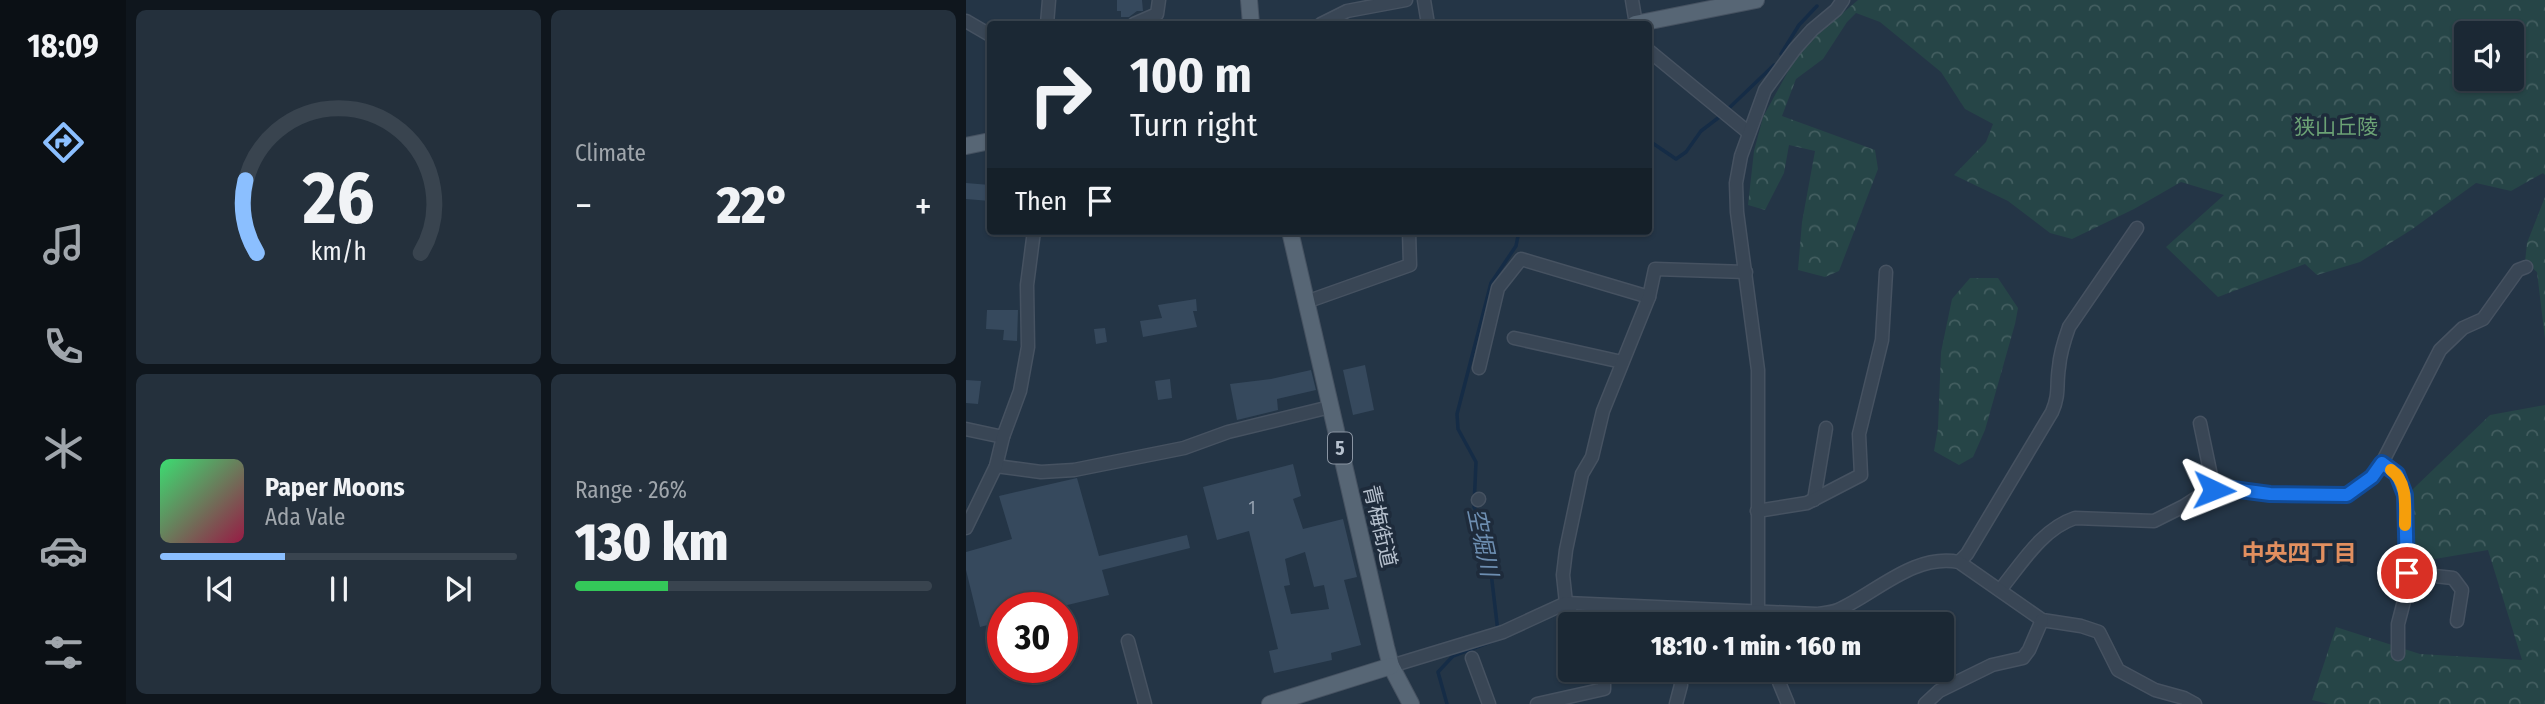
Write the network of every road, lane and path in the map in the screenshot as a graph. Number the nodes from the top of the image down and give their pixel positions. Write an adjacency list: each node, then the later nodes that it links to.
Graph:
1 (1049, 0): 10 (street)
2 (1159, 0): 11 (street)
3 (1249, 0): 12 (main road)
4 (1406, 0): 13 (street)
5 (1424, 0): 14 (street)
6 (1632, 0): 15 (street)
7 (1756, 0): 16 (main road)
8 (1843, 0): 19 (street)
9 (966, 21): 17 (street)
10 (1047, 21)
11 (1141, 21)
12 (1251, 21)
13 (1327, 21)
14 (1428, 21)
15 (1635, 21)
16 (1650, 21)
17 (987, 33)
18 (1652, 53): 19 (street)
19 (1749, 133): 27 (street)
20 (987, 142): 21 (main road)
21 (966, 146)
22 (2137, 228): 45 (street)
23 (1033, 235): 38 (street)
24 (1291, 235): 30 (main road, 青梅街道 / 5)
25 (1409, 235): 30 (street)
26 (2526, 267): 39 (street)
27 (1746, 272): 29 (street); 43 (street)
28 (1886, 272): 42 (street)
29 (1649, 296): 32 (street); 33 (street)
30 (1306, 302): 34 (main road, 青梅街道 / 5)
31 (1514, 338): 32 (street)
32 (1622, 362): 48 (street)
33 (1479, 368)
34 (1330, 407): 40 (street); 60 (main road, 青梅街道 / 5)
35 (2200, 423): 41 (street)
36 (1826, 428): 42 (street)
37 (966, 429): 38 (street)
38 (1003, 437): 40 (street)
39 (2382, 463): 41 (street); 46 (street)
40 (996, 466): 44 (street)
41 (2214, 490): 47 (street)
42 (1814, 500): 43 (street)
43 (1757, 511): 50 (street)
44 (966, 528)
45 (1959, 562): 47 (street); 54 (street)
46 (2407, 573): 56 (street); 58 (street)
47 (2000, 590): 55 (street)
48 (1566, 603): 49 (street); 51 (street); 60 (street)
49 (1668, 609): 50 (street); 52 (street)
50 (1758, 611): 53 (street)
51 (1570, 612)
52 (1668, 612)
53 (1777, 612)
54 (1829, 612)
55 (2042, 620): 71 (street); 72 (street)
56 (2457, 621)
57 (1128, 641): 64 (street)
58 (2398, 654)
59 (1472, 658): 67 (street)
60 (1391, 666): 65 (main road); 66 (main road, 青梅街道 / 5)
61 (1604, 682): 68 (street)
62 (1680, 682): 69 (street)
63 (1779, 682): 70 (street)
64 (1145, 704)
65 (1270, 704)
66 (1411, 704)
67 (1489, 704)
68 (1537, 704)
69 (1676, 704)
70 (1788, 704)
71 (1925, 704)
72 (2195, 704)

